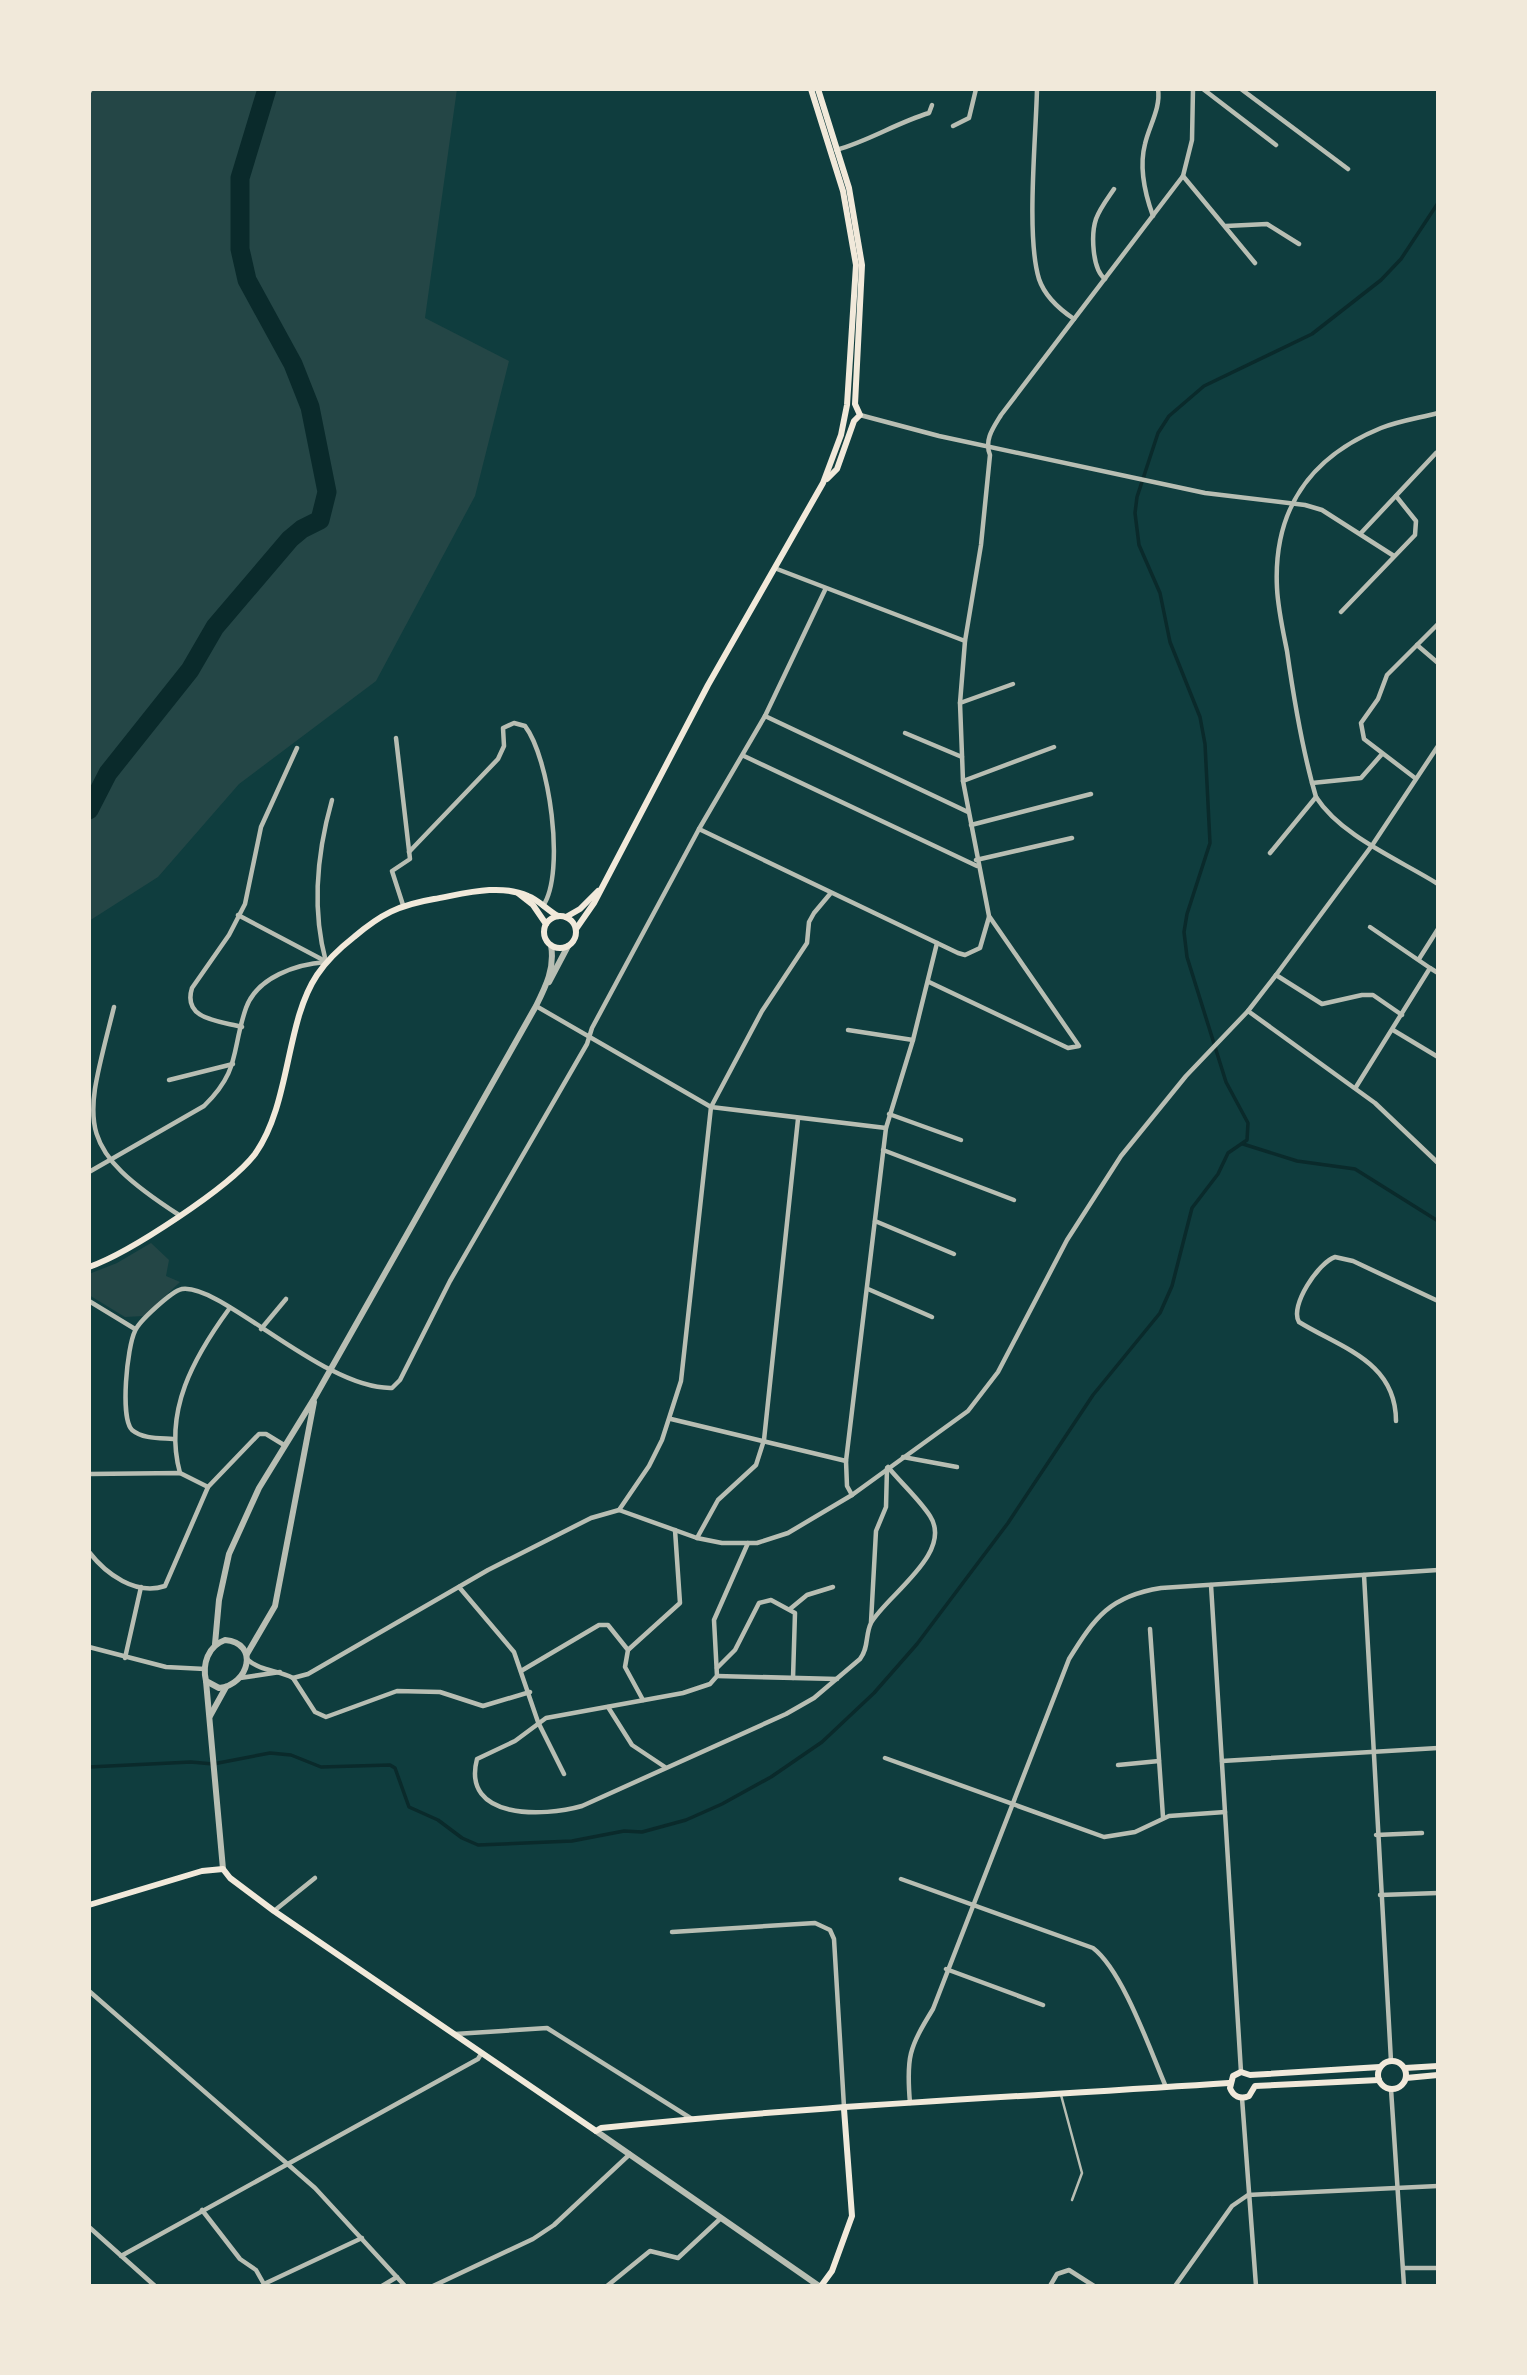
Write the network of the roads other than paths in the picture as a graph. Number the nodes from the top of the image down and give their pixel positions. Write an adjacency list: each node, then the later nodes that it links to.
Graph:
1 (811, 89): 12 (main road)
2 (818, 89): 12 (main road)
3 (976, 89): 10 (street)
4 (1037, 89): 21 (street)
5 (1158, 89): 16 (street)
6 (1193, 89): 14 (street)
7 (1203, 89): 11 (street)
8 (1241, 89): 13 (street)
9 (932, 105): 12 (street)
10 (953, 126)
11 (1276, 145)
12 (834, 150): 22 (main road); 23 (main road)
13 (1348, 169)
14 (1183, 176): 16 (street); 17 (street)
15 (1114, 189): 20 (street)
16 (1153, 217): 20 (street)
17 (1225, 226): 18 (street); 19 (street)
18 (1299, 244)
19 (1255, 263)
20 (1105, 279): 21 (street)
21 (1074, 319): 27 (street)
22 (856, 406): 23 (main road); 26 (main road)
23 (846, 407): 25 (main road)
24 (1438, 413): 31 (street)
25 (845, 418): 26 (main road); 29 (main road)
26 (857, 418): 27 (street); 29 (main road)
27 (987, 447): 31 (street); 38 (street)
28 (1436, 453): 30 (street)
29 (823, 483): 34 (main road)
30 (1396, 496): 32 (street); 33 (street)
31 (1290, 504): 32 (street); 54 (street)
32 (1361, 533): 33 (street)
33 (1394, 556): 36 (street)
34 (777, 569): 35 (street); 68 (main road)
35 (825, 590): 38 (street); 43 (street)
36 (1341, 612)
37 (1438, 624): 39 (street)
38 (965, 641): 42 (street)
39 (1416, 645): 40 (street); 49 (street)
40 (1438, 663)
41 (1013, 684): 42 (street)
42 (960, 703): 51 (street)
43 (765, 716): 50 (street); 58 (street)
44 (905, 733): 51 (street)
45 (396, 738): 63 (street)
46 (1438, 746): 52 (street)
47 (1054, 747): 53 (street)
48 (297, 748): 73 (street)
49 (1382, 754): 52 (street); 54 (street)
50 (744, 755): 60 (street); 66 (street)
51 (962, 757): 53 (street)
52 (1415, 778): 62 (street)
53 (963, 781): 58 (street)
54 (1312, 783): 56 (street)
55 (1091, 794): 59 (street)
56 (1316, 797): 62 (street); 64 (street)
57 (332, 800): 84 (street)
58 (968, 813): 59 (street)
59 (971, 825): 65 (street)
60 (699, 829): 70 (street); 97 (street)
61 (1072, 838): 65 (street)
62 (1373, 844): 67 (street); 87 (street)
63 (409, 852): 71 (street); 72 (street)
64 (1270, 853)
65 (976, 860): 66 (street)
66 (978, 866): 74 (street)
67 (1438, 884)
68 (599, 890): 75 (main road); 78 (main road)
69 (515, 891): 71 (main road); 72 (main road); 76 (main road)
70 (830, 894): 80 (street); 103 (street)
71 (403, 905): 84 (main road)
72 (543, 906): 75 (main road)
73 (238, 915): 84 (street); 94 (street)
74 (989, 916): 80 (street); 88 (street)
75 (562, 917): 76 (main road); 78 (main road)
76 (546, 924): 81 (main road)
77 (1370, 927): 83 (street)
78 (576, 929): 82 (main road)
79 (1438, 929): 83 (street)
80 (937, 943): 88 (street)
81 (551, 945): 82 (main road); 89 (street)
82 (568, 946): 89 (street)
83 (1419, 959): 85 (street)
84 (326, 962): 94 (street); 113 (main road)
85 (1430, 968): 86 (street); 93 (street)
86 (1438, 973)
87 (1276, 975): 92 (street); 93 (street)
88 (929, 982): 98 (street)
89 (548, 983): 90 (street)
90 (536, 1006): 97 (street); 125 (street)
91 (114, 1007): 109 (street)
92 (1248, 1012): 102 (street); 132 (street)
93 (1402, 1015): 96 (street)
94 (242, 1027): 100 (street)
95 (848, 1030): 98 (street)
96 (1393, 1030): 99 (street); 102 (street)
97 (589, 1036): 103 (street); 125 (street)
98 (914, 1040): 104 (street)
99 (1438, 1057)
100 (234, 1064): 101 (street); 109 (street)
101 (169, 1080)
102 (1356, 1087): 110 (street)
103 (711, 1107): 105 (street); 127 (street)
104 (889, 1114): 106 (street); 107 (street)
105 (798, 1119): 106 (street); 130 (street)
106 (886, 1128): 108 (street)
107 (961, 1140)
108 (883, 1150): 112 (street); 114 (street)
109 (108, 1161): 111 (street); 113 (street)
110 (1438, 1163)
111 (89, 1172)
112 (1014, 1200)
113 (179, 1215): 116 (main road)
114 (874, 1221): 115 (street); 117 (street)
115 (954, 1254)
116 (89, 1267)
117 (868, 1289): 122 (street); 133 (street)
118 (286, 1298): 124 (street)
119 (89, 1301): 123 (street)
120 (1438, 1301): 128 (street)
121 (229, 1309): 123 (street); 124 (street); 129 (street)
122 (932, 1317)
123 (135, 1329): 129 (street)
124 (261, 1329): 125 (street)
125 (328, 1371): 126 (street)
126 (315, 1397): 131 (street); 157 (street)
127 (671, 1419): 130 (street); 140 (street)
128 (1396, 1421)
129 (173, 1439): 136 (street)
130 (764, 1440): 133 (street); 142 (street)
131 (284, 1445): 138 (street); 154 (street)
132 (902, 1457): 134 (street); 135 (street)
133 (846, 1461): 139 (street)
134 (888, 1467): 139 (street); 152 (street); 152 (street)
135 (957, 1467)
136 (180, 1473): 137 (street); 138 (street)
137 (89, 1474)
138 (208, 1487): 148 (street)
139 (852, 1495): 143 (street)
140 (619, 1510): 141 (street); 149 (street)
141 (675, 1530): 142 (street); 156 (street)
142 (698, 1538): 143 (street)
143 (748, 1543): 159 (street)
144 (89, 1552): 148 (street)
145 (1438, 1570): 146 (street)
146 (1364, 1575): 147 (street); 176 (street)
147 (1211, 1585): 179 (street); 183 (street)
148 (141, 1587): 158 (street)
149 (459, 1587): 161 (street); 165 (street)
150 (833, 1587): 151 (street)
151 (790, 1609): 159 (street); 166 (street)
152 (871, 1624): 167 (street)
153 (1150, 1629): 178 (street)
154 (215, 1644): 157 (street); 160 (street)
155 (89, 1647): 158 (street)
156 (628, 1650): 161 (street); 171 (street)
157 (247, 1657): 162 (street); 164 (street)
158 (125, 1658): 160 (street)
159 (717, 1668): 163 (street)
160 (205, 1669): 168 (street)
161 (521, 1671): 170 (street)
162 (282, 1672): 164 (street); 165 (street)
163 (717, 1676): 166 (street); 171 (street)
164 (239, 1678): 169 (street)
165 (293, 1678): 170 (street)
166 (793, 1678): 167 (street)
167 (837, 1679): 181 (street)
168 (206, 1681): 169 (street); 173 (street)
169 (226, 1687): 173 (street)
170 (530, 1692): 174 (street)
171 (643, 1700): 172 (street)
172 (608, 1707): 174 (street); 181 (street)
173 (209, 1718): 188 (street)
174 (538, 1722): 181 (street); 182 (street)
175 (1438, 1748): 176 (street)
176 (1372, 1752): 179 (street); 187 (street)
177 (885, 1758): 183 (street)
178 (1159, 1761): 180 (street); 185 (street)
179 (1222, 1761): 184 (street)
180 (1118, 1765)
181 (665, 1767)
182 (564, 1774)
183 (1011, 1805): 185 (street); 193 (street)
184 (1225, 1812): 185 (street); 206 (street)
185 (1163, 1817)
186 (1422, 1833): 187 (street)
187 (1377, 1835): 192 (street)
188 (223, 1869): 194 (main road); 195 (main road)
189 (315, 1878): 195 (street)
190 (901, 1879): 193 (street)
191 (1438, 1893): 192 (street)
192 (1380, 1895): 202 (street)
193 (972, 1904): 197 (street); 211 (street)
194 (89, 1905)
195 (274, 1911): 200 (main road)
196 (672, 1932): 216 (street)
197 (946, 1969): 199 (street); 215 (street)
198 (89, 1991): 220 (street)
199 (1043, 2005)
200 (453, 2034): 201 (main road); 217 (street)
201 (481, 2054): 218 (main road); 220 (street)
202 (1391, 2061): 204 (main road); 205 (main road)
203 (1438, 2066): 205 (main road)
204 (1380, 2067): 206 (main road); 209 (main road)
205 (1405, 2068): 208 (main road)
206 (1241, 2072): 210 (main road)
207 (1438, 2075): 208 (main road)
208 (1406, 2078): 212 (main road)
209 (1379, 2080): 212 (main road); 214 (main road)
210 (1229, 2083): 211 (main road); 214 (main road)
211 (1166, 2087): 213 (main road)
212 (1391, 2089): 221 (street)
213 (1060, 2092): 215 (main road); 224 (lane)
214 (1242, 2098): 223 (street)
215 (910, 2104): 216 (main road)
216 (844, 2109): 217 (main road); 239 (main road)
217 (693, 2119): 218 (main road)
218 (596, 2132): 219 (street)
219 (629, 2154): 226 (street); 237 (street)
220 (287, 2163): 225 (street); 228 (street)
221 (1399, 2185): 222 (street); 223 (street); 231 (street)
222 (1438, 2186)
223 (1248, 2195): 242 (street); 243 (street)
224 (1072, 2200)
225 (202, 2210): 229 (street); 233 (street)
226 (721, 2218): 238 (street); 239 (street)
227 (89, 2227): 229 (street)
228 (362, 2238): 232 (street); 233 (street)
229 (121, 2256): 234 (street)
230 (1438, 2267): 231 (street)
231 (1403, 2269): 244 (street)
232 (397, 2277): 235 (street); 236 (street)
233 (265, 2285)
234 (155, 2286)
235 (382, 2286)
236 (405, 2286)
237 (433, 2286)
238 (607, 2286)
239 (820, 2286)
240 (1051, 2286): 241 (street)
241 (1094, 2286)
242 (1175, 2286)
243 (1256, 2286)
244 (1404, 2286)

